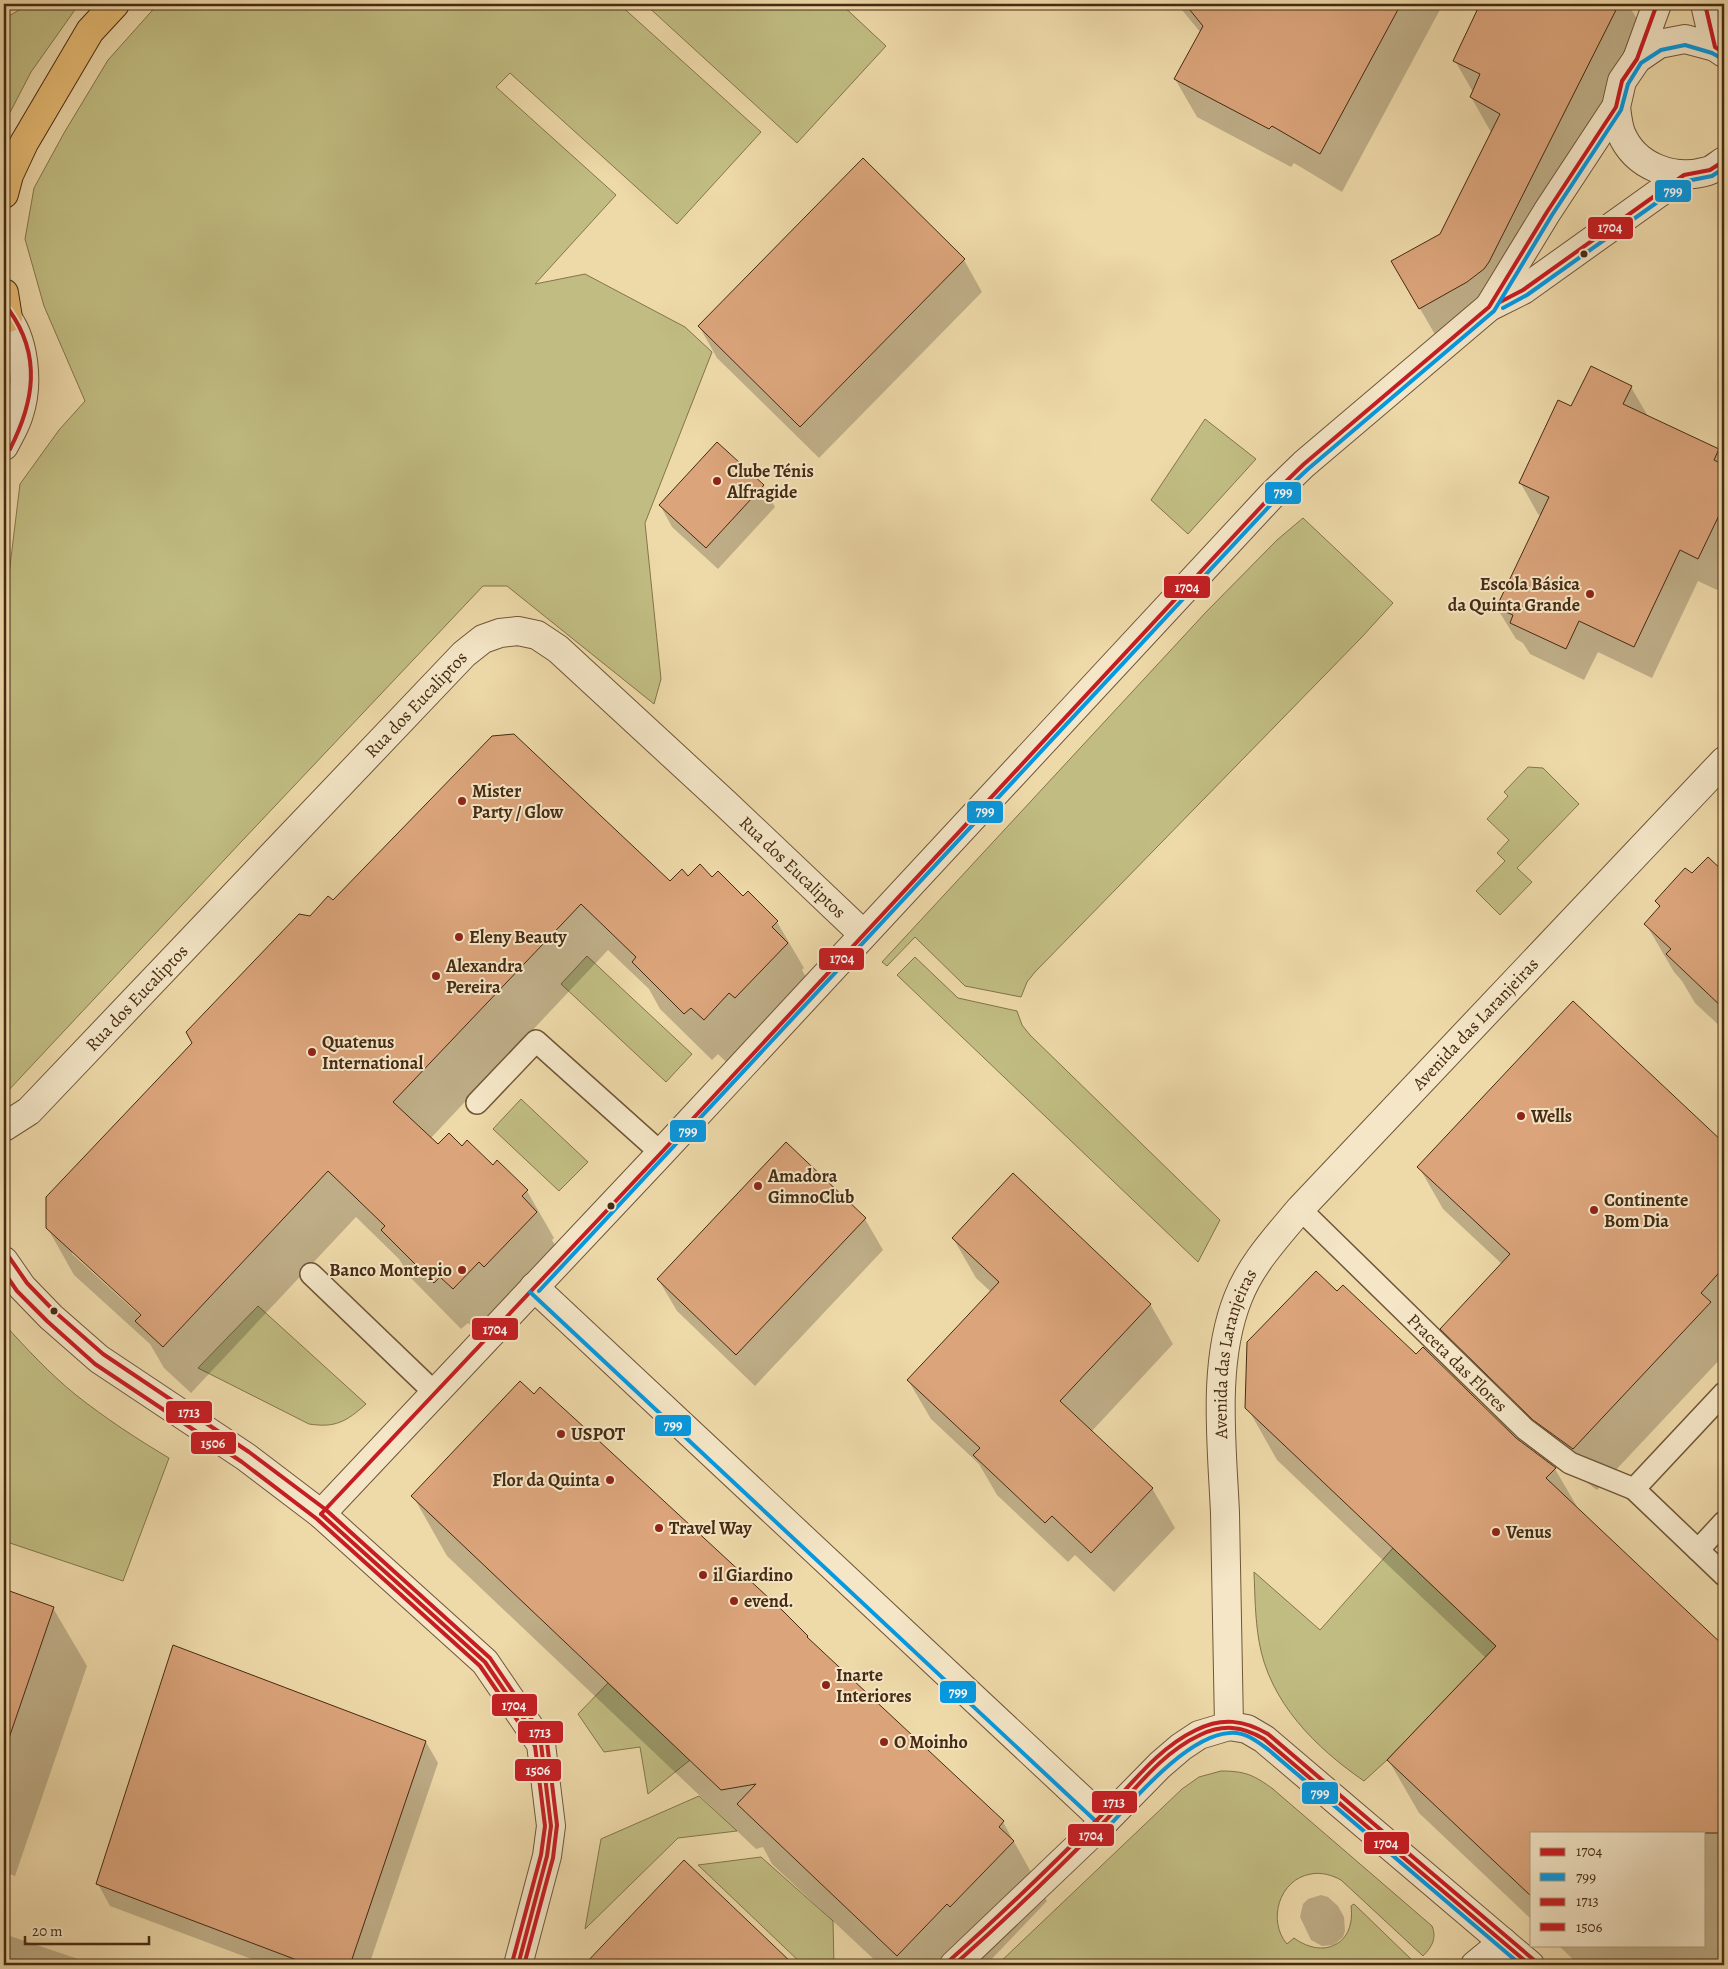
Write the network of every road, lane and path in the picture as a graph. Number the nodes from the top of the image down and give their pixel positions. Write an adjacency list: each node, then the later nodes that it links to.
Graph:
1 (116, 4): 9 (highway)
2 (1657, 4): 5 (street)
3 (1705, 4): 4 (street)
4 (1720, 50): 5 (street)
5 (1636, 59): 6 (street)
6 (1616, 107): 8 (street); 10 (street)
7 (1724, 161): 8 (street)
8 (1684, 175): 10 (street)
9 (4, 194)
10 (1489, 307): 14 (street)
11 (5, 308): 12 (street)
12 (4, 446)
13 (1720, 774): 18 (street, Avenida das Laranjeiras)
14 (863, 934): 16 (street, Rua dos Eucaliptos); 17 (street)
15 (477, 1103): 17 (lane)
16 (4, 1127)
17 (661, 1153): 21 (street)
18 (1300, 1208): 24 (lane, Praceta das Flores); 29 (street, Avenida das Laranjeiras)
19 (4, 1261): 25 (street)
20 (311, 1274): 22 (lane)
21 (534, 1287): 22 (street); 30 (street)
22 (435, 1393): 25 (street)
23 (1724, 1393): 24 (lane)
24 (1634, 1489): 27 (lane, Praceta das Flores)
25 (322, 1514): 32 (street)
26 (1724, 1522): 27 (lane)
27 (1698, 1550): 28 (lane, Praceta das Flores)
28 (1724, 1575)
29 (1229, 1726): 30 (street); 31 (street)
30 (1105, 1821): 33 (street)
31 (1503, 1942): 34 (street); 35 (street)
32 (518, 1965)
33 (954, 1965)
34 (1475, 1965)
35 (1530, 1965)

